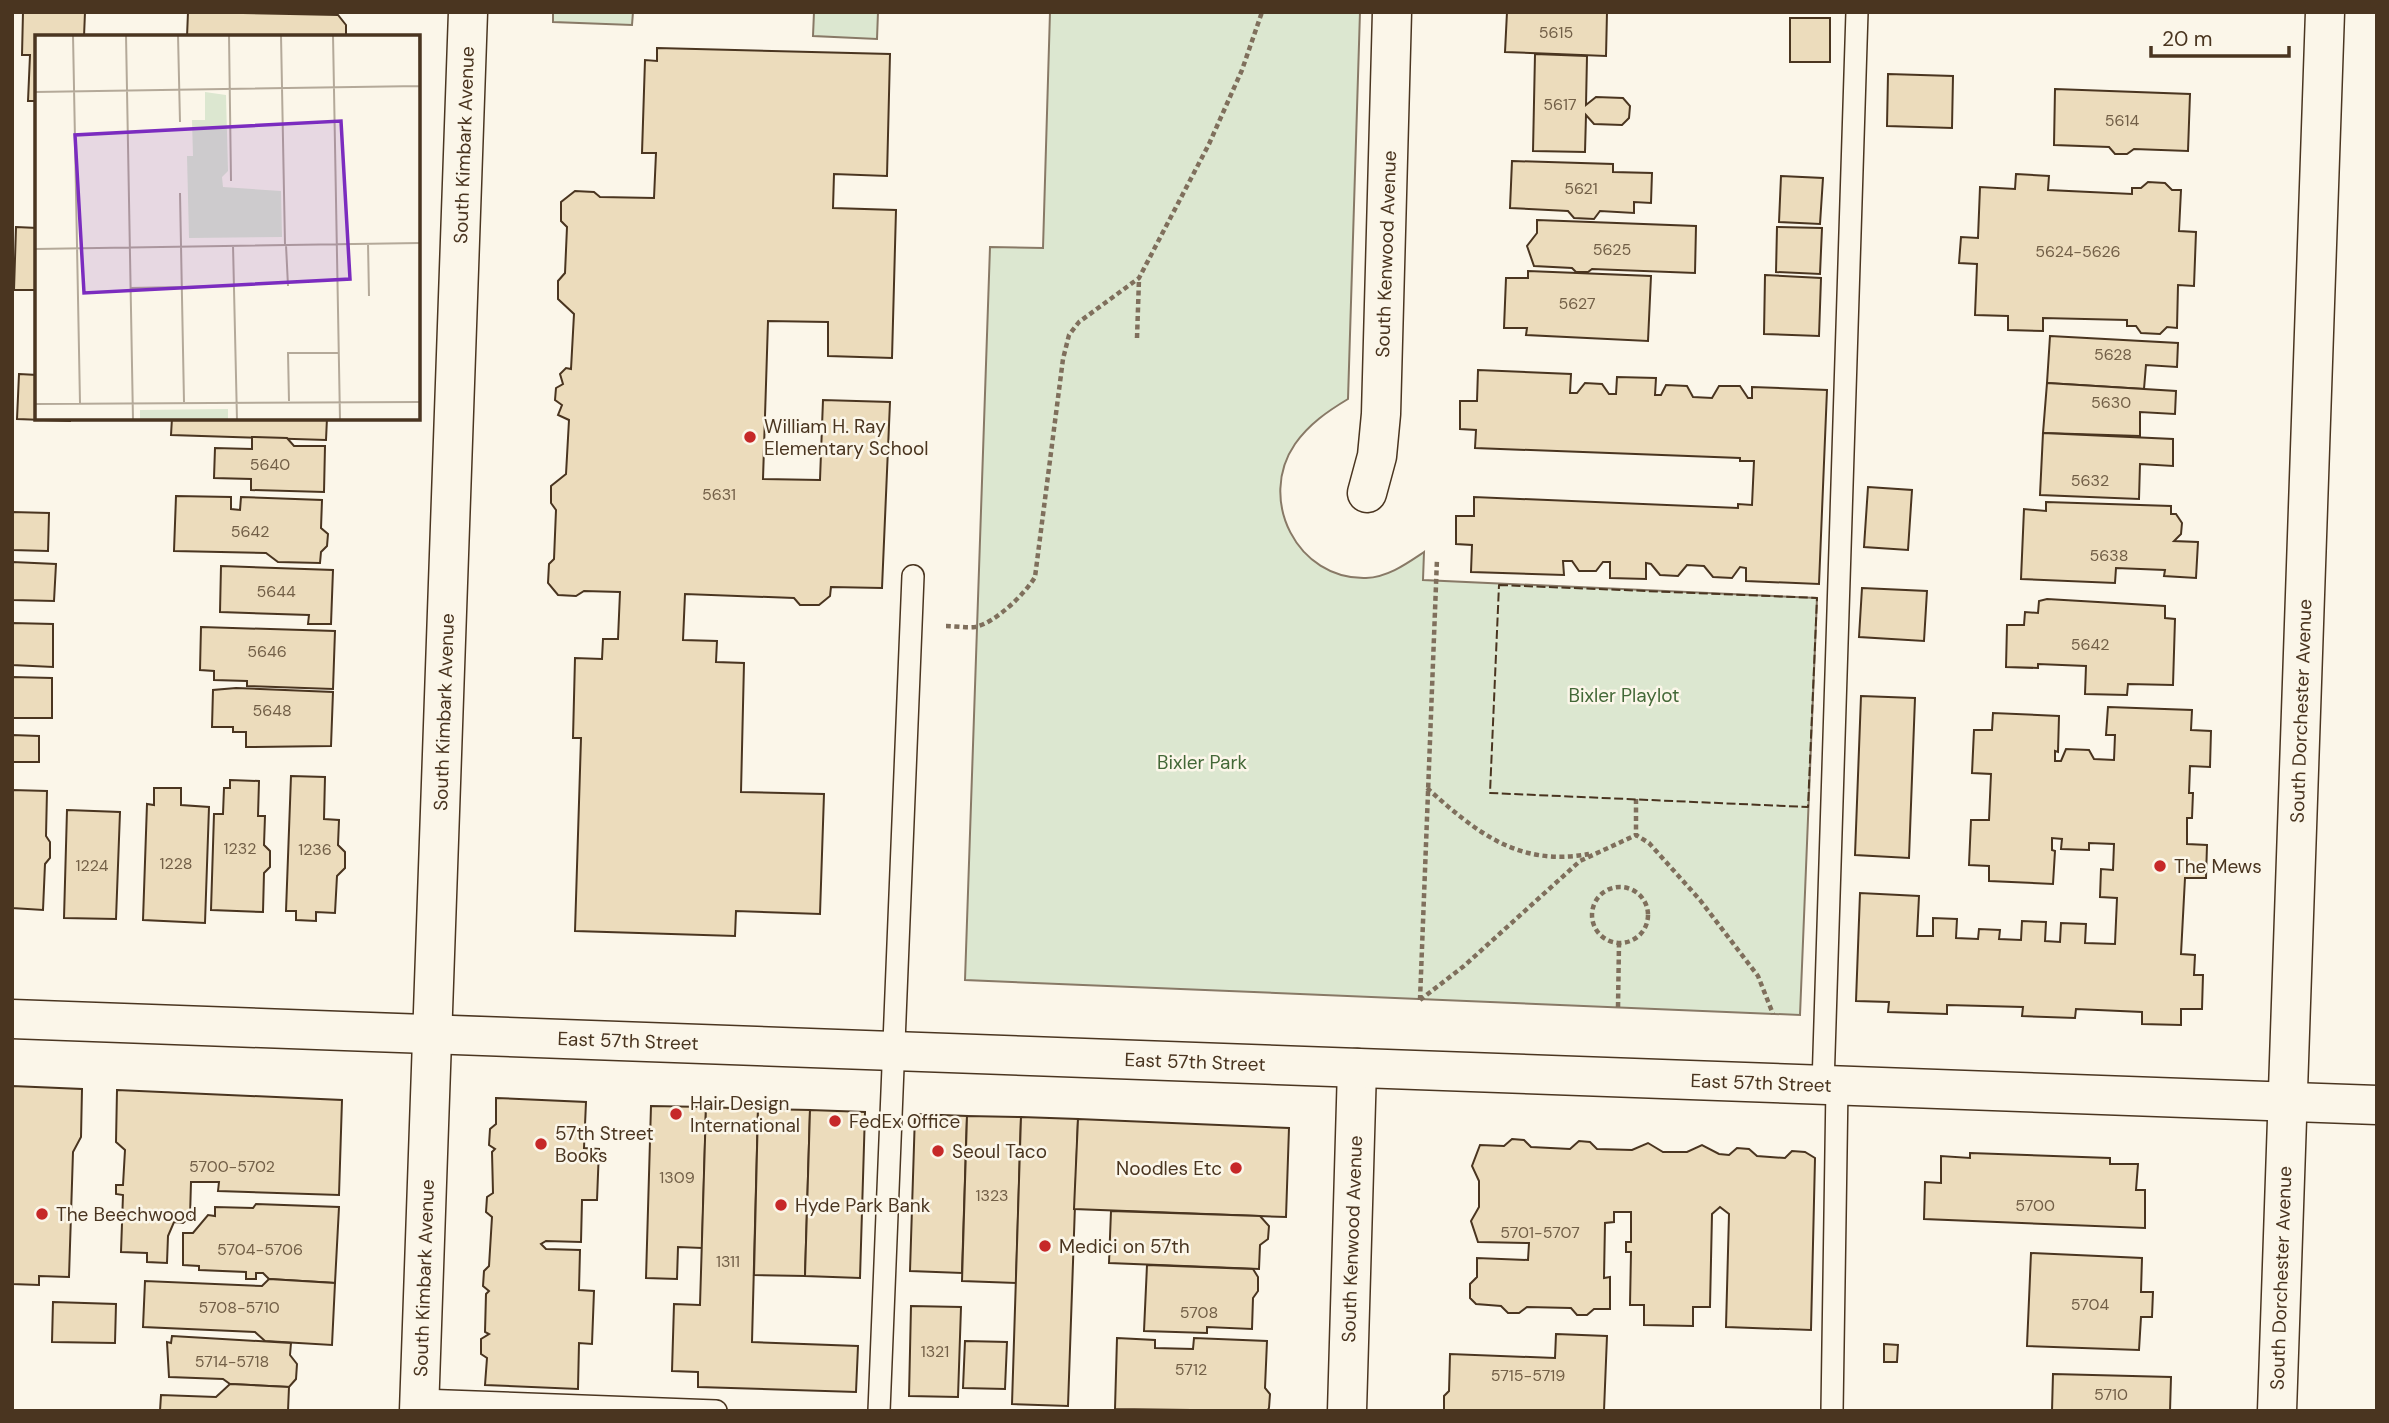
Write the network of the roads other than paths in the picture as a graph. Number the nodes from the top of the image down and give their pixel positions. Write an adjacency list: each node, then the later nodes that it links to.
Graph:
1 (468, 12): 8 (street, South Kimbark Avenue)
2 (1392, 12): 5 (street, South Kenwood Avenue)
3 (1857, 12): 11 (lane)
4 (2326, 12): 12 (street, South Dorchester Avenue)
5 (1367, 494)
6 (913, 576): 9 (lane)
7 (12, 1018): 8 (street, East 57th Street)
8 (432, 1034): 9 (street, East 57th Street); 14 (street, South Kimbark Avenue)
9 (893, 1051): 10 (street, East 57th Street); 16 (lane)
10 (1357, 1068): 11 (street, East 57th Street); 17 (street, South Kenwood Avenue)
11 (1830, 1085): 12 (street, East 57th Street); 18 (lane)
12 (2287, 1102): 13 (street, East 57th Street); 19 (street, South Dorchester Avenue)
13 (2377, 1105)
14 (419, 1405): 15 (lane)
15 (716, 1411)
16 (879, 1411)
17 (1347, 1411)
18 (1832, 1411)
19 (2277, 1411)

